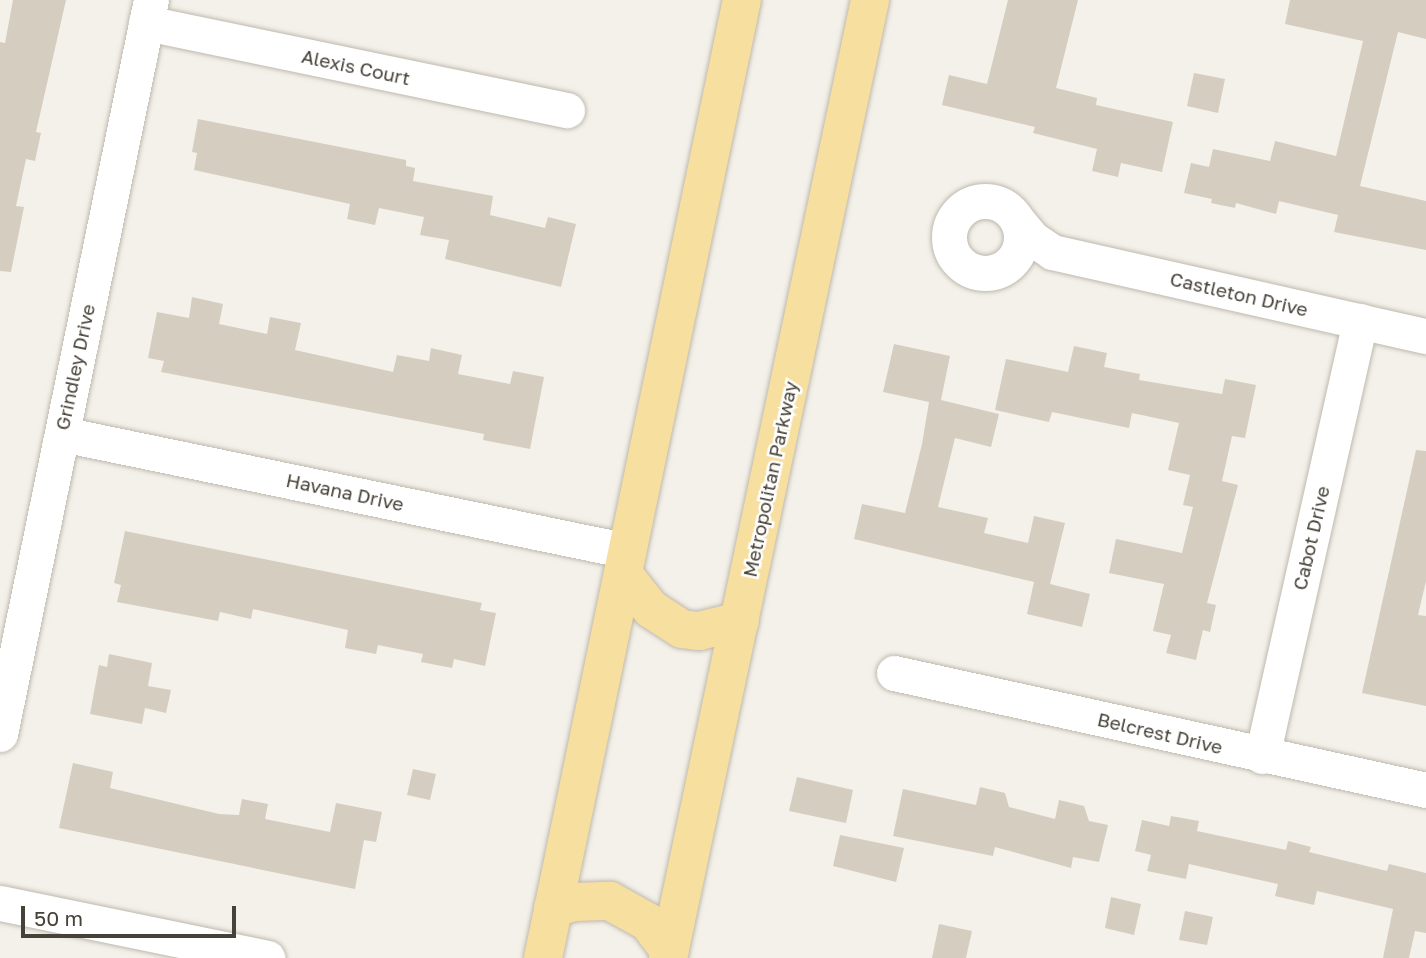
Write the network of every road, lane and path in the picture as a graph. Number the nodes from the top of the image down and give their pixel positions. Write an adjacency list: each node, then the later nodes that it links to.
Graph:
1 (742, 0): 11 (main road)
2 (870, 0): 12 (main road, Metropolitan Parkway)
3 (148, 12): 4 (street, Alexis Court); 10 (street, Grindley Drive)
4 (567, 110)
5 (1017, 220): 6 (street, Castleton Drive); 7 (street); 7 (street, Castleton Drive)
6 (1052, 252): 7 (street, Castleton Drive); 8 (street, Castleton Drive)
7 (1008, 266)
8 (1360, 321): 9 (street, Castleton Drive); 15 (street, Cabot Drive)
9 (1426, 336)
10 (62, 434): 11 (street, Havana Drive); 14 (street, Grindley Drive)
11 (625, 563): 12 (main road); 18 (main road)
12 (740, 621): 19 (main road, Metropolitan Parkway)
13 (894, 673): 15 (street, Belcrest Drive)
14 (0, 734)
15 (1262, 756): 16 (street, Belcrest Drive)
16 (1426, 790)
17 (0, 903): 20 (street)
18 (553, 908): 19 (main road); 21 (main road)
19 (669, 954)
20 (267, 958)
21 (543, 958)

